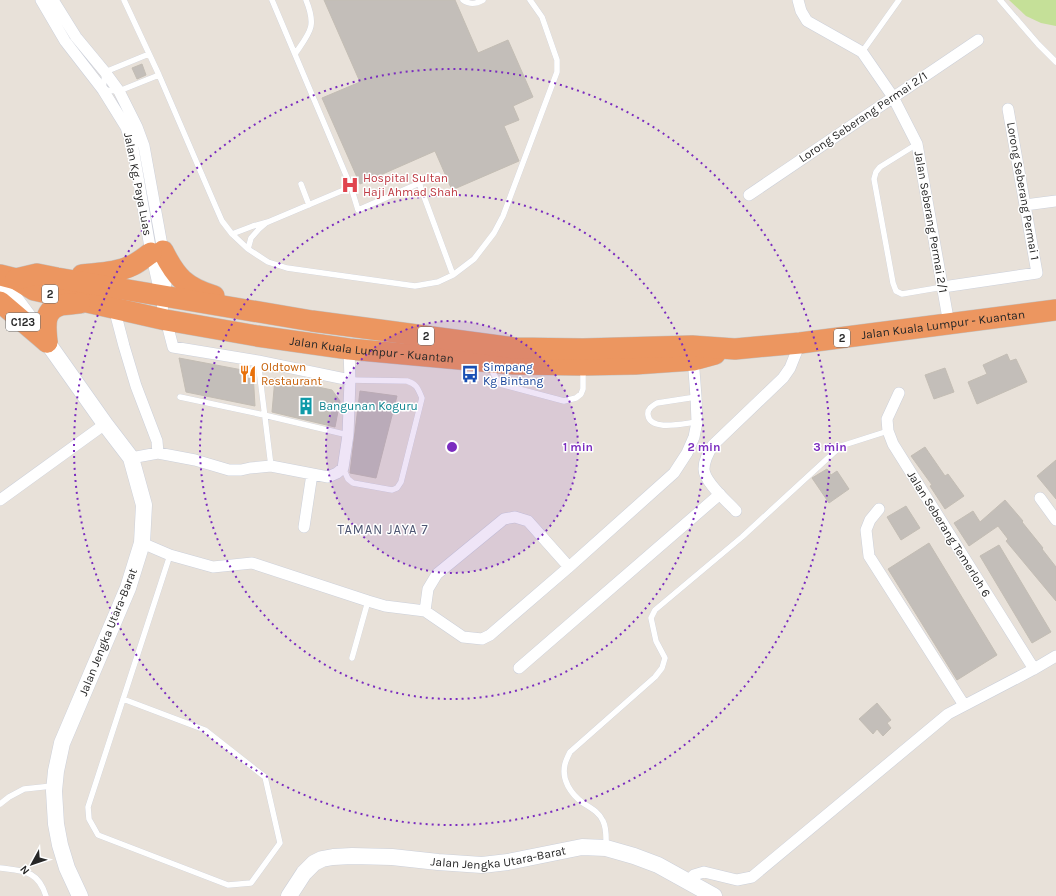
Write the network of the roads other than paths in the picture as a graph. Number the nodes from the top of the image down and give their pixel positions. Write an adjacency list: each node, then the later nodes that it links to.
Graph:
1 (41, 0): 19 (street, Jalan Kg. Paya Luas)
2 (53, 0): 17 (street, Jalan Kg. Paya Luas)
3 (124, 0): 14 (lane)
4 (272, 0): 15 (lane)
5 (306, 0): 15 (lane)
6 (463, 0): 11 (lane)
7 (530, 0): 36 (lane)
8 (798, 0): 13 (street, Jalan Seberang Permai 2/1)
9 (899, 0): 13 (lane)
10 (1000, 0): 16 (lane)
11 (479, 1)
12 (978, 40): 21 (street, Lorong Seberang Permai 2/1)
13 (862, 52): 21 (street, Jalan Seberang Permai 2/1)
14 (150, 54): 17 (lane); 18 (lane)
15 (295, 54): 27 (lane)
16 (1056, 62)
17 (105, 72): 19 (lane); 20 (street, Jalan Kg. Paya Luas)
18 (159, 75): 20 (lane); 33 (lane)
19 (103, 90): 20 (lane); 35 (street, Jalan Kg. Paya Luas)
20 (119, 91): 35 (street, Jalan Kg. Paya Luas)
21 (893, 97): 23 (street, Jalan Seberang Permai 2/1); 28 (street, Lorong Seberang Permai 2/1)
22 (1008, 109): 31 (street, Lorong Seberang Permai 1)
23 (917, 144): 39 (street, Jalan Seberang Permai 2/1); 39 (lane)
24 (438, 174): 25 (lane)
25 (419, 183): 27 (lane); 36 (lane)
26 (300, 184): 30 (lane)
27 (351, 187): 30 (lane)
28 (749, 195)
29 (1056, 201): 31 (street)
30 (309, 205): 32 (lane)
31 (1025, 205): 39 (street, Lorong Seberang Permai 1)
32 (268, 222): 33 (lane); 34 (lane)
33 (232, 234): 34 (lane)
34 (248, 249): 36 (lane)
35 (157, 252): 38 (highway); 40 (street, Jalan Kg. Paya Luas); 45 (highway)
36 (453, 275)
37 (5, 278): 38 (highway, Jalan Kuala Lumpur - Kuantan / 2); 42 (highway, Jalan Kuala Lumpur - Kuantan / 2); 48 (street, Jalan Jengka Utara-Barat)
38 (57, 278): 40 (highway, Jalan Kuala Lumpur - Kuantan / 2)
39 (943, 287): 47 (street, Jalan Seberang Permai 2/1)
40 (163, 296): 45 (highway, Jalan Kuala Lumpur - Kuantan / 2); 46 (street, Jalan Kg. Paya Luas)
41 (0, 302): 48 (highway, C123)
42 (87, 302): 43 (highway, Jalan Kuala Lumpur - Kuantan / 2); 48 (highway, C123)
43 (114, 308): 46 (highway, Jalan Kuala Lumpur - Kuantan / 2); 64 (street)
44 (1056, 310): 47 (highway, Jalan Kuala Lumpur - Kuantan / 2)
45 (267, 314): 51 (highway, Jalan Kuala Lumpur - Kuantan / 2)
46 (164, 319): 50 (highway, Jalan Kuala Lumpur - Kuantan / 2); 52 (street, Jalan Kg. Paya Luas)
47 (949, 324): 49 (highway, Jalan Kuala Lumpur - Kuantan / 2)
48 (47, 342): 61 (street, Jalan Jengka Utara-Barat / C123)
49 (800, 343): 51 (highway, Jalan Kuala Lumpur - Kuantan / 2); 70 (street)
50 (349, 349): 53 (highway, Jalan Kuala Lumpur - Kuantan / 2); 55 (street)
51 (692, 353): 54 (highway, Jalan Kuala Lumpur - Kuantan / 2); 58 (street)
52 (258, 361): 55 (street); 59 (lane)
53 (490, 362): 54 (highway, Jalan Kuala Lumpur - Kuantan / 2); 54 (lane)
54 (583, 365)
55 (350, 380): 63 (street); 67 (lane)
56 (899, 393): 62 (street, Jalan Seberang Temerloh 6)
57 (180, 397): 59 (lane)
58 (696, 397): 60 (street); 60 (lane)
59 (264, 415): 63 (lane); 66 (lane)
60 (696, 422): 79 (street)
61 (105, 424): 65 (street, Jalan Jengka Utara-Barat / C123); 71 (street)
62 (888, 431): 85 (street, Jalan Seberang Temerloh 6); 90 (lane)
63 (348, 435): 67 (street)
64 (158, 453): 65 (street); 66 (street)
65 (131, 458): 77 (street, Jalan Jengka Utara-Barat / C123)
66 (271, 466): 68 (street)
67 (343, 468): 68 (street)
68 (312, 474): 76 (street)
69 (0, 486): 71 (street)
70 (720, 494): 74 (street); 84 (street)
71 (3, 498)
72 (1040, 498): 75 (street)
73 (879, 509): 87 (street)
74 (736, 511)
75 (1056, 520)
76 (304, 528)
77 (142, 543): 78 (street); 88 (street, Jalan Jengka Utara-Barat / C123)
78 (170, 554): 80 (street); 86 (lane)
79 (569, 567): 81 (street); 81 (street)
80 (368, 601): 81 (street); 83 (lane)
81 (425, 611)
82 (1056, 656): 85 (street)
83 (352, 658)
84 (519, 668)
85 (1034, 669): 87 (street)
86 (123, 699): 86 (lane)
87 (964, 705): 92 (street)
88 (54, 785): 89 (lane); 94 (street, Jalan Jengka Utara-Barat / C123)
89 (0, 804)
90 (606, 848): 92 (street, Jalan Jengka Utara-Barat); 95 (street, Jalan Jengka Utara-Barat)
91 (0, 868): 93 (lane)
92 (688, 881): 96 (street, Jalan Jengka Utara-Barat)
93 (46, 896)
94 (80, 896)
95 (289, 896)
96 (714, 896)

